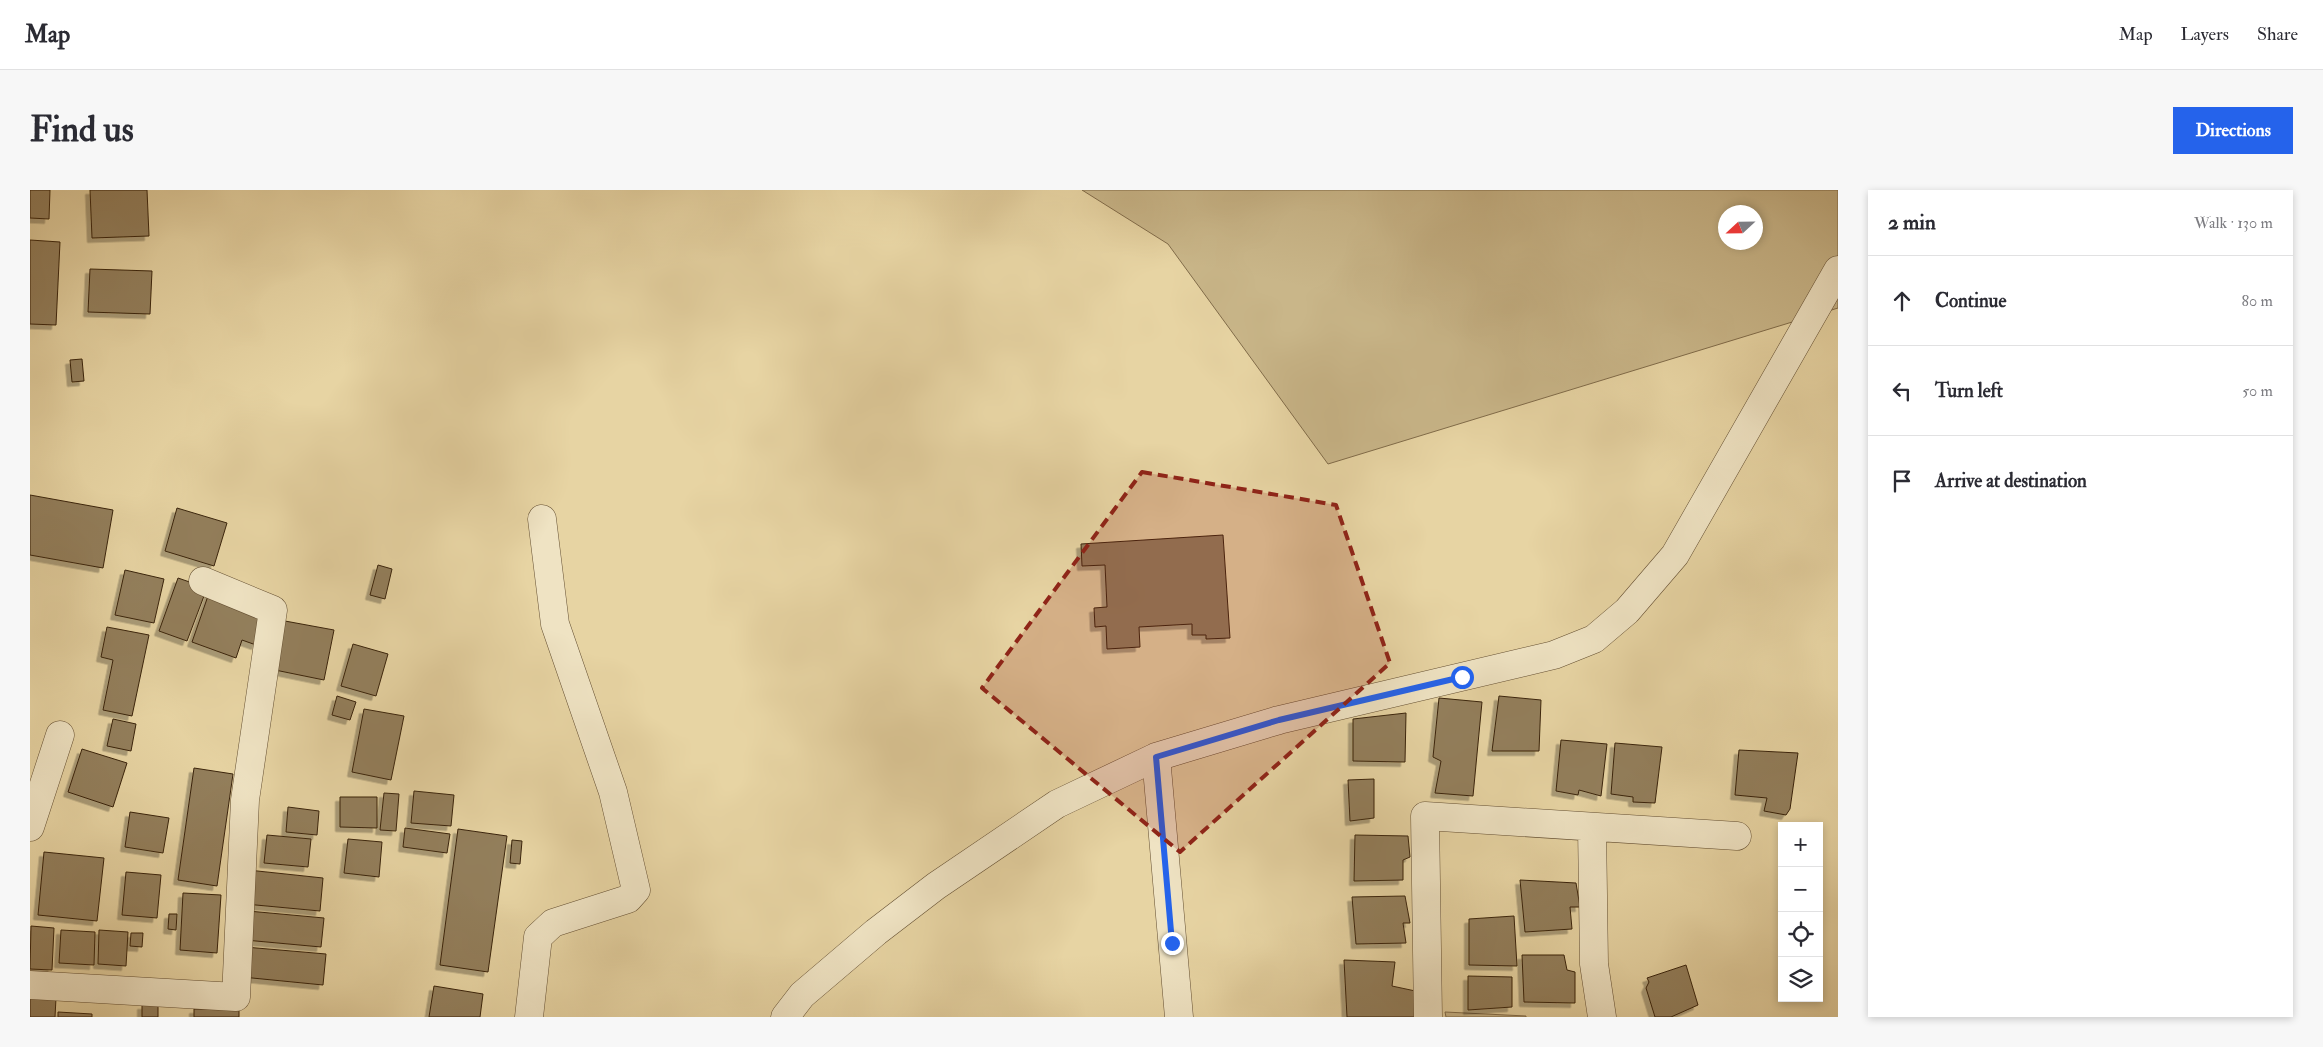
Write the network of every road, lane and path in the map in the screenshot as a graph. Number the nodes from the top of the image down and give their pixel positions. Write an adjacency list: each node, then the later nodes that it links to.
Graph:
1 (1838, 270): 5 (street)
2 (542, 519): 10 (street)
3 (203, 581): 9 (street)
4 (60, 735): 7 (street)
5 (1156, 757): 11 (street); 12 (street)
6 (1592, 826): 8 (street); 13 (street); 14 (street)
7 (30, 827)
8 (1737, 836)
9 (30, 985)
10 (529, 1017)
11 (785, 1017)
12 (1179, 1017)
13 (1428, 1017)
14 (1602, 1017)

